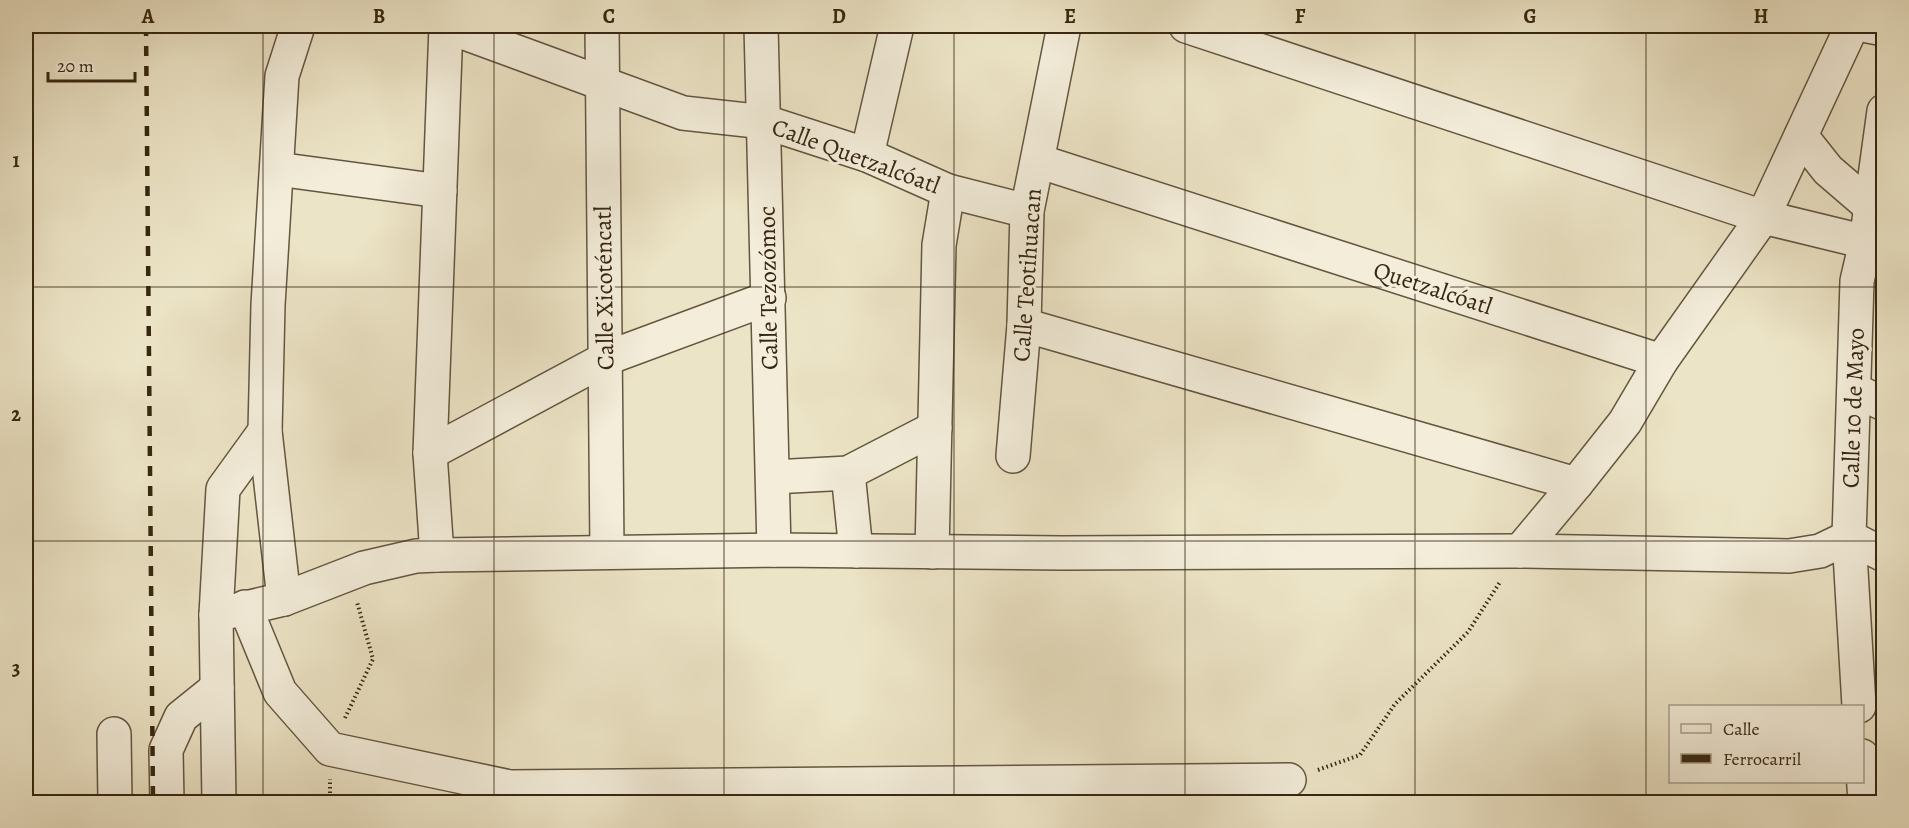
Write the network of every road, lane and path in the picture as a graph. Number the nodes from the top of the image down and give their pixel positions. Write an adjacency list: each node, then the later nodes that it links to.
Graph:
1 (298, 26): 17 (street)
2 (602, 26): 11 (street, Calle Xicoténcatl)
3 (761, 26): 13 (street, Calle Tezozómoc)
4 (897, 26): 15 (street)
5 (1064, 26): 16 (street, Calle Teotihuacan)
6 (1186, 26): 22 (street)
7 (1852, 26): 14 (street)
8 (1868, 26): 10 (street)
9 (455, 27): 11 (street, Calle Quetzalcóatl); 18 (street)
10 (1884, 29)
11 (602, 84): 13 (street, Calle Quetzalcóatl); 26 (street, Calle Xicoténcatl)
12 (1884, 111): 20 (street, Calle 10 de Mayo)
13 (765, 122): 15 (street, Calle Quetzalcóatl); 24 (street, Calle Tezozómoc)
14 (1801, 136): 20 (street); 22 (street)
15 (867, 155): 19 (street, Calle Quetzalcóatl)
16 (1038, 161): 21 (street, Calle Teotihuacan); 27 (street, Quetzalcóatl)
17 (277, 169): 18 (street); 31 (street)
18 (440, 191): 32 (street)
19 (948, 191): 21 (street, Calle Quetzalcóatl); 30 (street)
20 (1870, 207): 23 (street, Calle 10 de Mayo)
21 (1027, 211): 25 (street, Calle Teotihuacan)
22 (1763, 217): 23 (street); 27 (street)
23 (1875, 246): 28 (street, Calle 10 de Mayo)
24 (769, 298): 26 (street); 35 (street, Calle Tezozómoc)
25 (1024, 325): 33 (street, Calle Teotihuacan); 36 (street)
26 (607, 358): 32 (street); 39 (street, Calle Xicoténcatl)
27 (1661, 361): 36 (street)
28 (1854, 390): 29 (street); 37 (street, Calle 10 de Mayo)
29 (1884, 404)
30 (935, 428): 34 (street); 42 (street)
31 (266, 430): 46 (street); 47 (street)
32 (430, 453): 43 (street)
33 (1013, 456)
34 (848, 473): 35 (street); 40 (street)
35 (772, 477): 38 (street, Calle Tezozómoc)
36 (1576, 484): 41 (street)
37 (1849, 537): 41 (street); 44 (street); 49 (street, Calle 10 de Mayo)
38 (774, 550): 39 (street); 40 (street)
39 (606, 551): 43 (street)
40 (856, 551): 42 (street)
41 (1520, 551): 42 (street); 55 (path)
42 (932, 552)
43 (437, 555): 45 (street)
44 (1884, 555)
45 (349, 573): 46 (street); 51 (path)
46 (284, 599): 47 (street)
47 (231, 611): 48 (street); 51 (street)
48 (217, 688): 57 (street); 58 (street)
49 (1859, 705)
50 (114, 734): 56 (street)
51 (330, 749): 55 (street); 59 (path)
52 (1864, 756): 53 (street)
53 (1884, 762)
54 (1864, 779): 60 (street)
55 (1288, 780)
56 (115, 802)
57 (167, 802)
58 (219, 802)
59 (330, 802)
60 (1865, 802)

